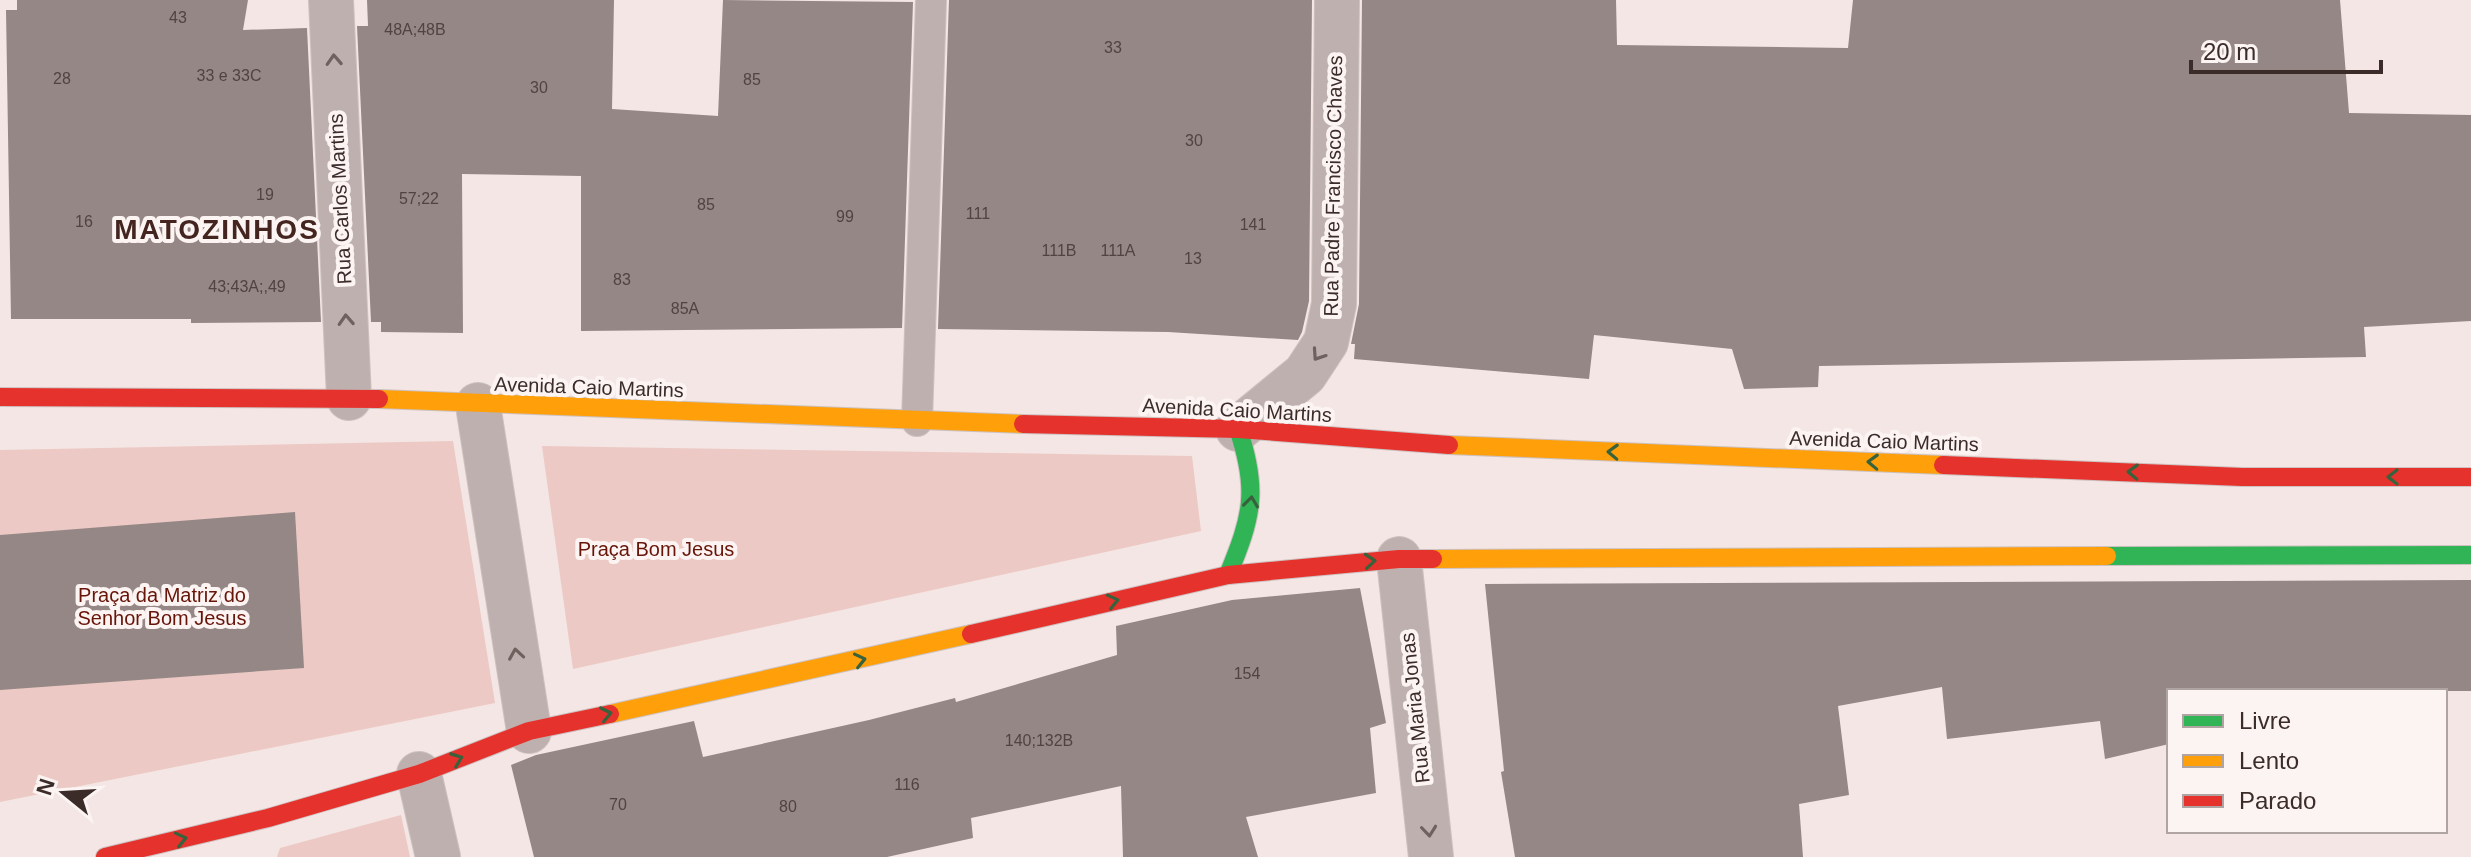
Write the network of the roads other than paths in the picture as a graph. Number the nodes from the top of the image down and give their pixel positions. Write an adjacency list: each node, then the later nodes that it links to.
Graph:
1 (331, 0): 5 (street, Rua Carlos Martins, one-way to 1)
2 (931, 0): 7 (lane)
3 (1337, 0): 8 (street, Rua Padre Francisco Chaves, one-way to 8)
4 (0, 397): 5 (main road, Avenida Caio Martins)
5 (349, 398): 6 (main road, Avenida Caio Martins)
6 (478, 405): 7 (main road, Avenida Caio Martins); 13 (street, one-way to 6)
7 (917, 421): 8 (main road, Avenida Caio Martins)
8 (1238, 429): 9 (main road, Avenida Caio Martins, one-way to 8); 12 (main road, one-way to 8)
9 (2471, 477)
10 (2471, 555): 11 (main road)
11 (1399, 559): 12 (main road, one-way to 11); 19 (street, Rua Maria Jonas, one-way to 19)
12 (1228, 575): 13 (main road, one-way to 12)
13 (529, 731): 14 (main road, one-way to 13)
14 (419, 774): 15 (main road); 18 (street)
15 (268, 818): 16 (main road); 17 (main road, one-way to 15)
16 (258, 844)
17 (105, 857)
18 (438, 857)
19 (1431, 857)

